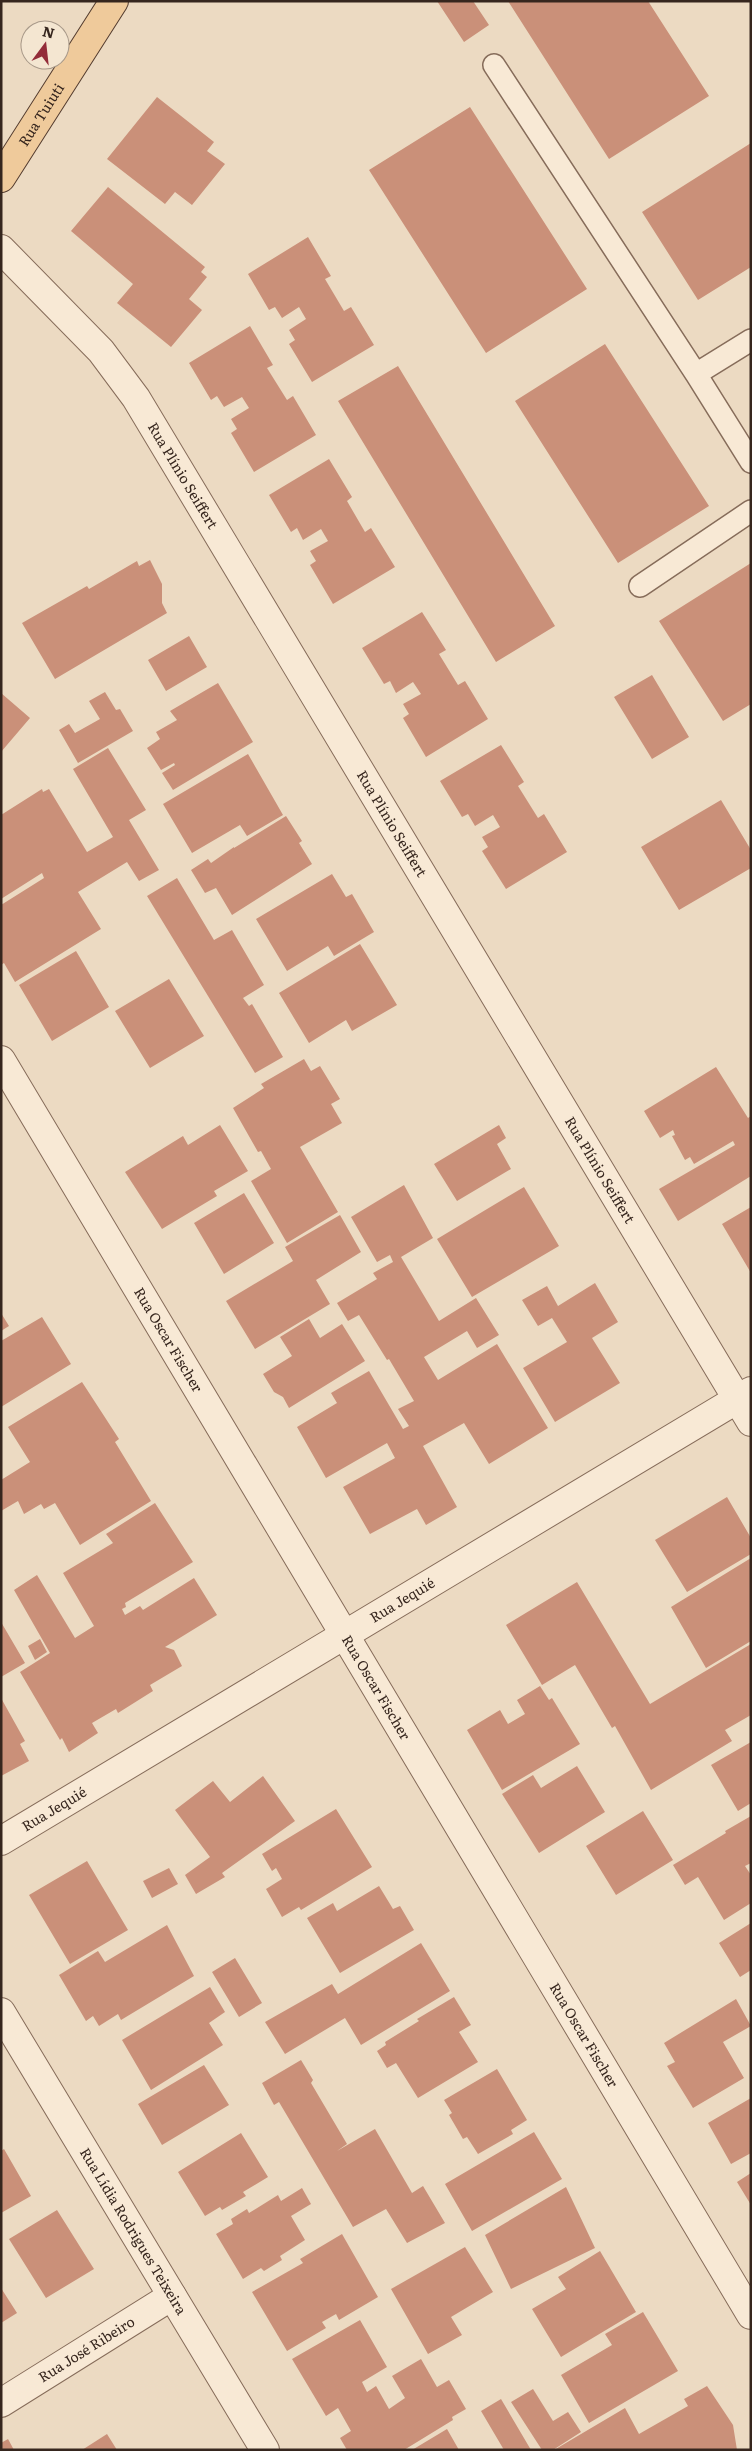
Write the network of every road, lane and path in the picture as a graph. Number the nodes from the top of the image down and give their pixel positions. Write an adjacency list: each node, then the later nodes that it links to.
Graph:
1 (114, 1): 3 (main road, Rua Tuiuti)
2 (494, 65): 6 (lane)
3 (1, 178)
4 (1, 249): 11 (street, Rua Plínio Seiffert)
5 (751, 340): 6 (lane)
6 (696, 374): 7 (lane)
7 (751, 462)
8 (751, 512): 9 (lane)
9 (640, 586)
10 (1, 1060): 13 (street, Rua Oscar Fischer)
11 (744, 1395): 12 (street, Rua Plínio Seiffert); 13 (street, Rua Jequié)
12 (751, 1422)
13 (345, 1635): 14 (street, Rua Jequié); 17 (street, Rua Oscar Fischer)
14 (1, 1841)
15 (1, 2012): 16 (street, Rua Lídia Rodrigues Teixeira)
16 (172, 2296): 18 (street, Rua José Ribeiro); 19 (street, Rua Lídia Rodrigues Teixeira)
17 (751, 2315)
18 (1, 2403)
19 (264, 2450)

